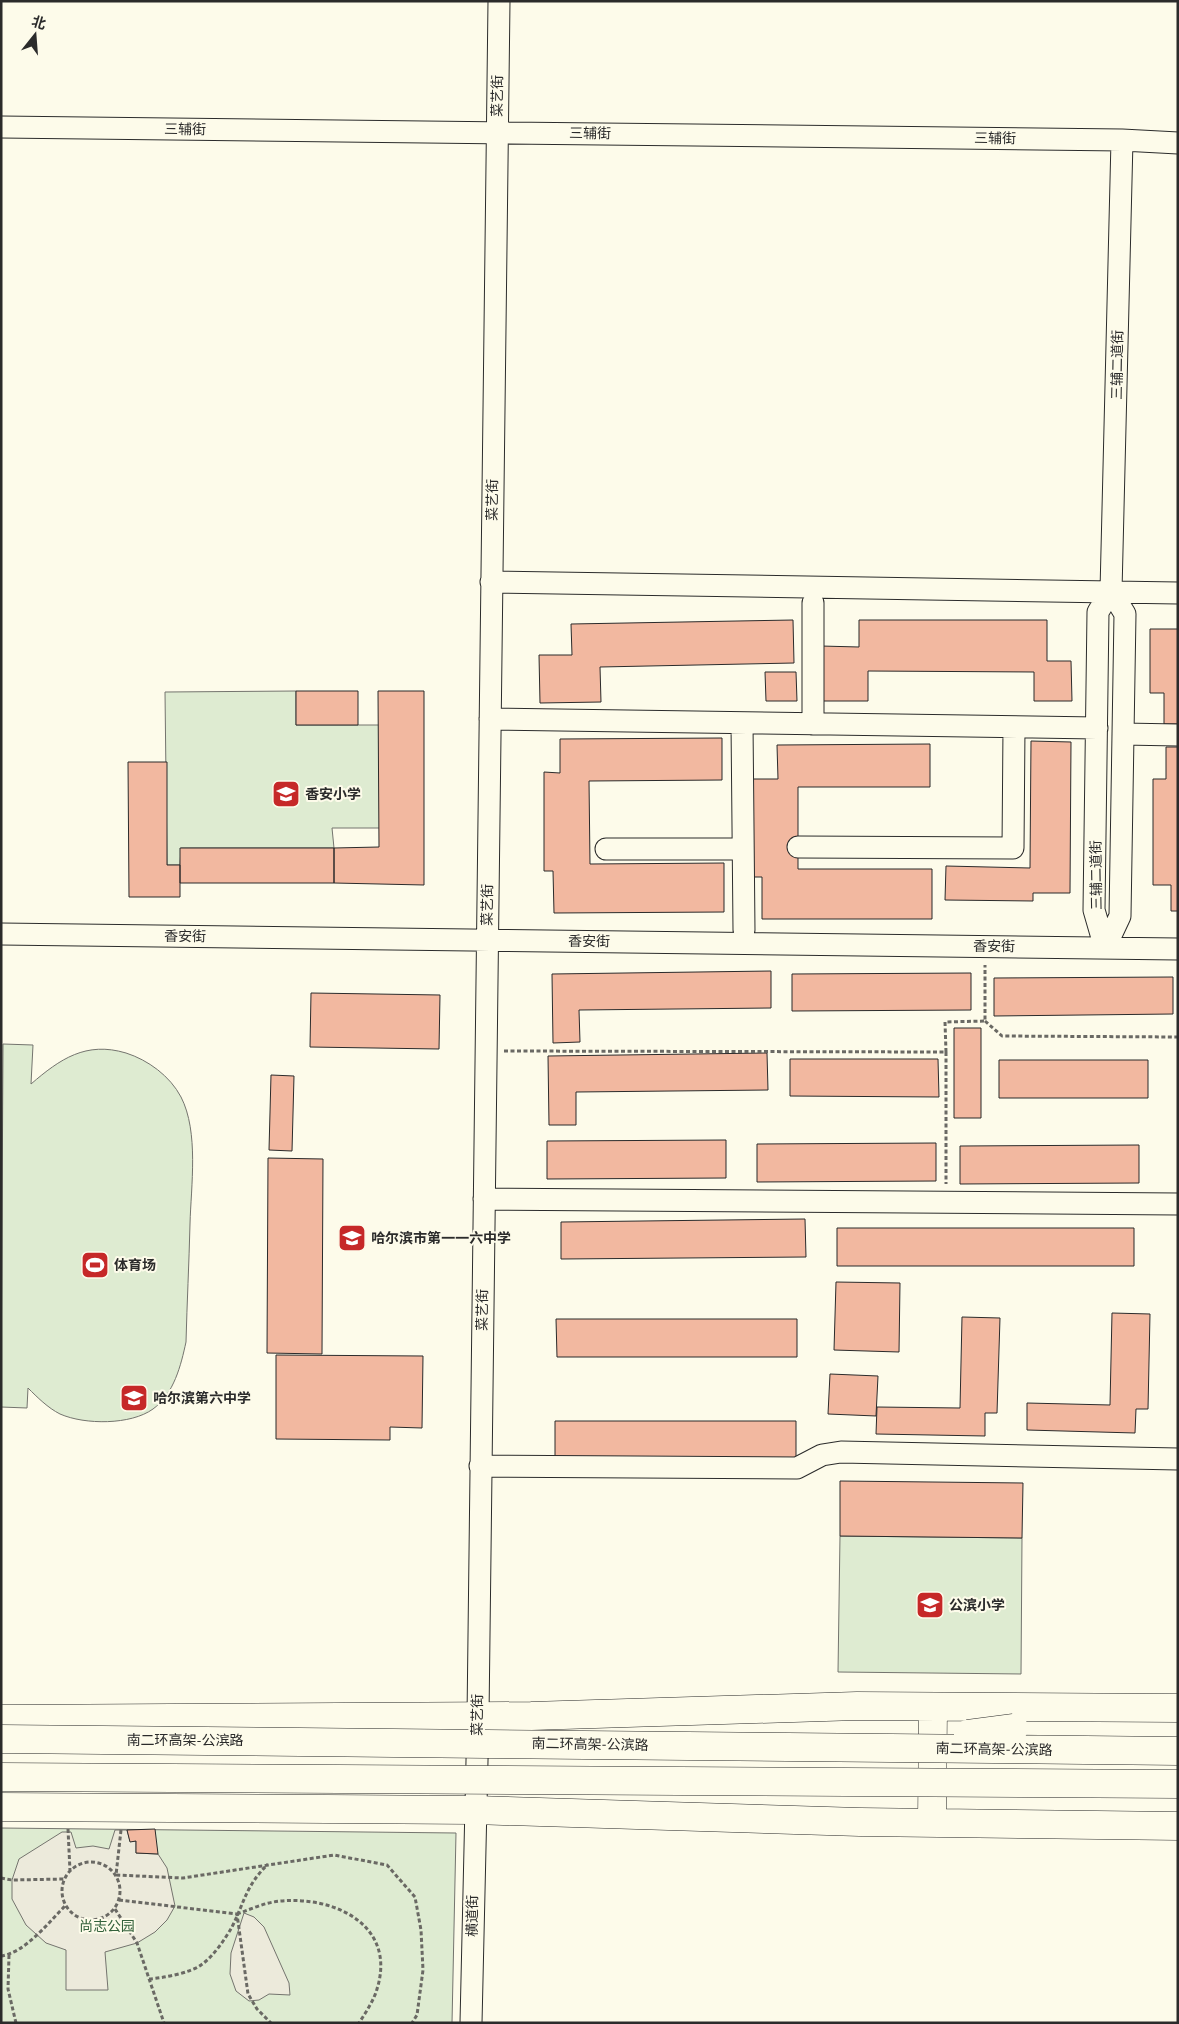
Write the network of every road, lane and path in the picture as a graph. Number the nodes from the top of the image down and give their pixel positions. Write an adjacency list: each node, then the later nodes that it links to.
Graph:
1 (498, 1): 3 (street, 菜艺街)
2 (1, 127): 3 (street, 三辅街)
3 (497, 132): 4 (street, 三辅街); 6 (street, 菜艺街)
4 (1122, 140): 5 (street, 三辅街); 7 (street, 三辅二道街)
5 (1178, 143)
6 (491, 582): 7 (street); 10 (street, 菜艺街)
7 (1111, 591): 8 (street); 14 (street, 三辅二道街); 15 (street, 三辅二道街)
8 (1178, 593)
9 (813, 603): 12 (street)
10 (490, 719): 11 (street); 22 (street, 菜艺街)
11 (742, 723): 12 (street); 19 (street)
12 (813, 724): 13 (street)
13 (1014, 728): 14 (street); 17 (street)
14 (1097, 728): 24 (street, 三辅二道街)
15 (1123, 734): 16 (street); 24 (street, 三辅二道街)
16 (1178, 735)
17 (798, 847)
18 (606, 849): 19 (street)
19 (743, 849): 20 (street)
20 (744, 930)
21 (1, 934): 22 (street, 香安街)
22 (487, 940): 23 (street, 香安街); 28 (street, 菜艺街)
23 (986, 946): 24 (street, 香安街); 26 (path)
24 (1105, 948): 25 (street, 香安街)
25 (1178, 949)
26 (985, 1021): 27 (path); 29 (path)
27 (1178, 1037)
28 (486, 1051): 29 (path); 30 (street, 菜艺街)
29 (946, 1052): 31 (path)
30 (484, 1199): 31 (street); 34 (street, 菜艺街)
31 (947, 1203): 32 (street)
32 (1178, 1204)
33 (1178, 1459): 34 (street)
34 (480, 1466): 37 (street, 菜艺街)
35 (933, 1706): 36 (highway); 37 (highway); 48 (highway)
36 (1178, 1708): 40 (highway, bridge)
37 (478, 1717): 38 (highway); 46 (street, 菜艺街)
38 (1, 1719)
39 (1, 1739): 40 (highway, 南二环高架-公滨路, bridge)
40 (858, 1747): 41 (highway, 南二环高架-公滨路, bridge)
41 (1178, 1750)
42 (1, 1777): 43 (highway, bridge)
43 (531, 1782): 44 (highway, bridge); 47 (highway, bridge)
44 (1178, 1784)
45 (1, 1807): 46 (highway)
46 (474, 1810): 47 (highway); 69 (street, 横道街)
47 (860, 1822): 48 (highway)
48 (932, 1823): 49 (highway)
49 (1178, 1826)
50 (68, 1828): 53 (path)
51 (121, 1829): 54 (path)
52 (268, 1864): 54 (path); 60 (path); 68 (path)
53 (70, 1871): 54 (path); 56 (path)
54 (116, 1875): 57 (path)
55 (1, 1878): 56 (path)
56 (65, 1879): 58 (path)
57 (119, 1900): 59 (path); 60 (path)
58 (66, 1905): 59 (path); 62 (path)
59 (115, 1909): 63 (path)
60 (237, 1914): 63 (path); 66 (path); 67 (path)
61 (1, 1956): 62 (path)
62 (8, 1956): 64 (path)
63 (150, 1979): 65 (path)
64 (16, 2023)
65 (164, 2023)
66 (271, 2023)
67 (359, 2023)
68 (412, 2023)
69 (471, 2023)

